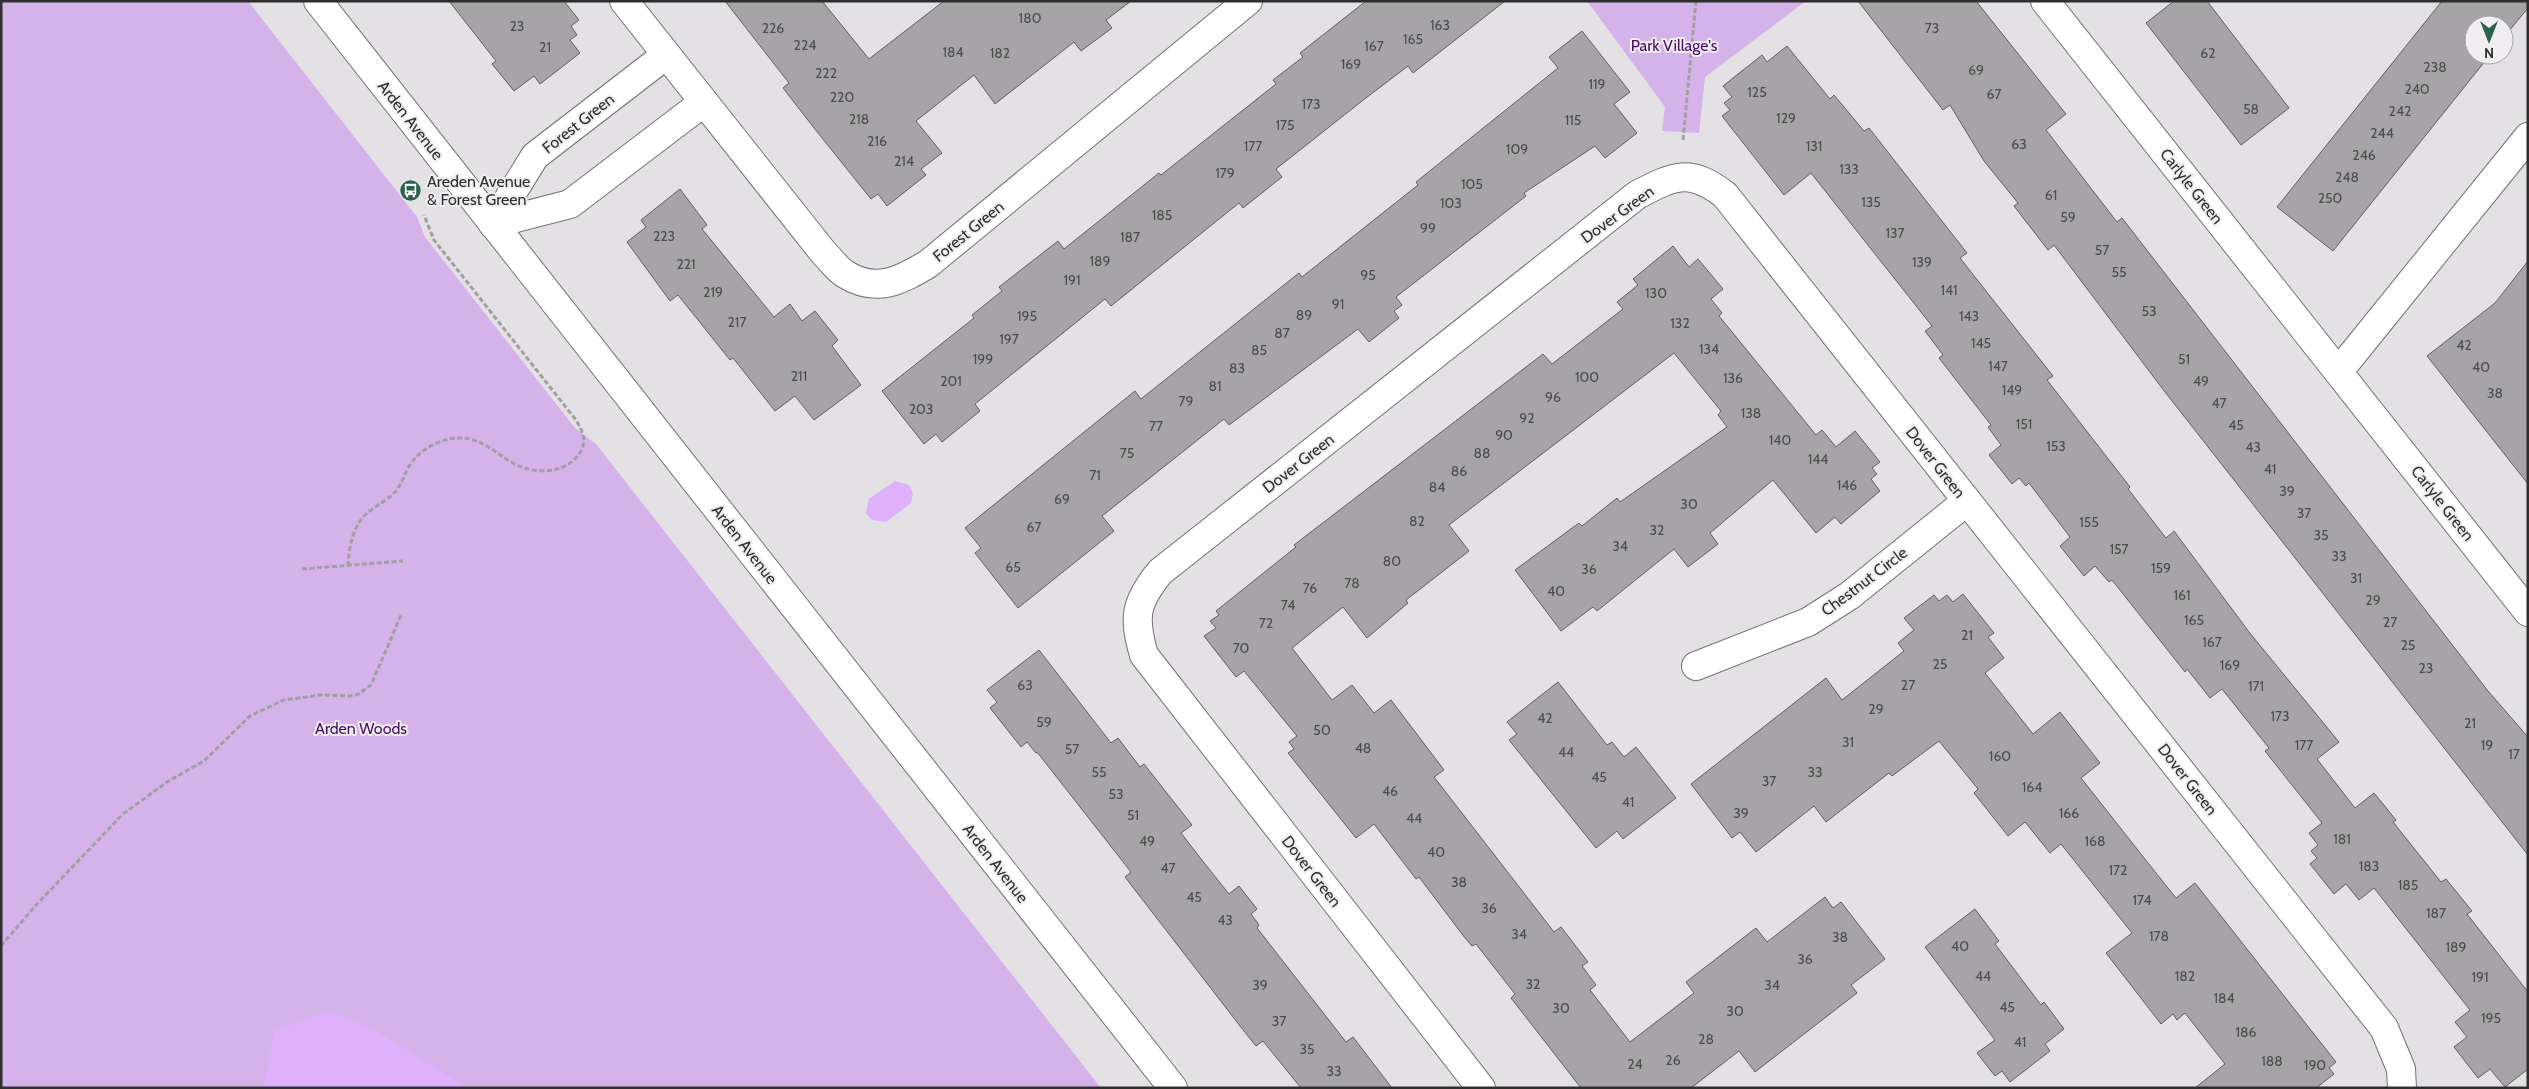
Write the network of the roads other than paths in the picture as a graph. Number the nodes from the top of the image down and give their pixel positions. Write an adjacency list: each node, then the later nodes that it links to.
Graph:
1 (318, 1): 8 (street, Arden Avenue)
2 (624, 1): 5 (street, Forest Green)
3 (1248, 1): 6 (street, Forest Green)
4 (2045, 1): 9 (street, Carlyle Green)
5 (666, 55): 6 (street, Forest Green); 8 (street, Forest Green)
6 (704, 102): 8 (street)
7 (2528, 137): 9 (street)
8 (493, 224): 13 (street, Arden Avenue)
9 (2339, 371): 11 (street, Carlyle Green)
10 (1968, 501): 12 (street, Chestnut Circle); 14 (street, Dover Green); 15 (street, Dover Green)
11 (2528, 612)
12 (1696, 666)
13 (1173, 1088)
14 (1481, 1088)
15 (2402, 1088)

